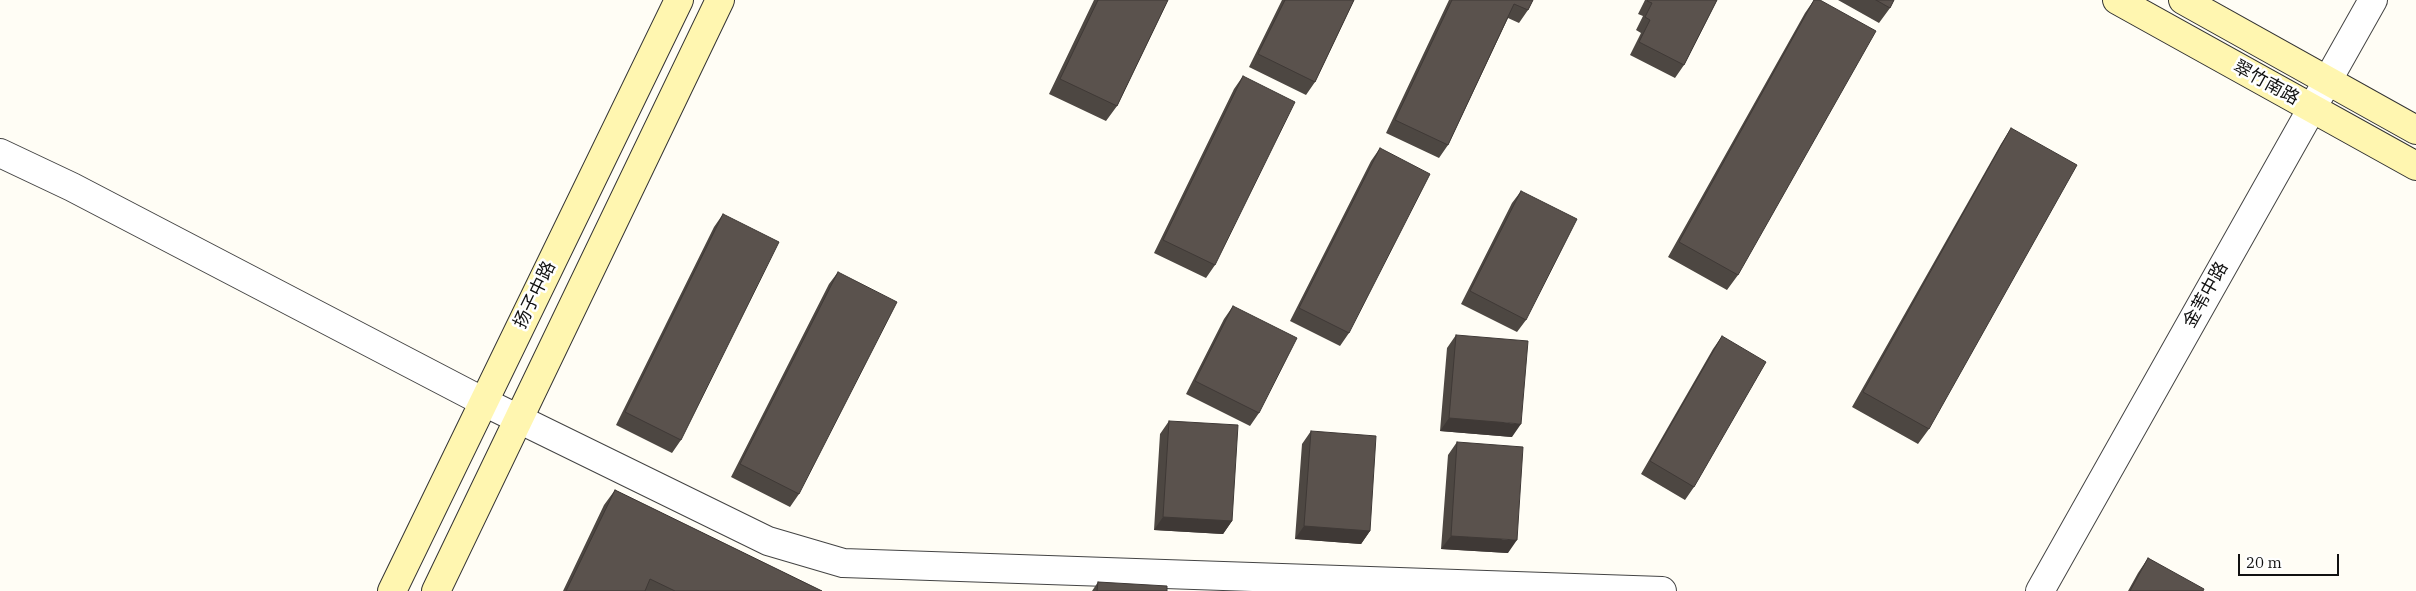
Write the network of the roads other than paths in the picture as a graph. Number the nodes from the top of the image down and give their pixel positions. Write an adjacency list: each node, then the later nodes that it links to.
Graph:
1 (679, 0): 11 (main road, 扬子中路)
2 (720, 0): 12 (main road)
3 (2117, 0): 7 (main road, 翠竹南路)
4 (2183, 0): 6 (main road, 翠竹南路)
5 (2373, 0): 6 (street, 金苇中路)
6 (2326, 81): 7 (street, 金苇中路); 8 (main road, 翠竹南路)
7 (2311, 108): 10 (main road, 翠竹南路); 16 (street, 金苇中路)
8 (2416, 130)
9 (0, 153): 11 (street)
10 (2416, 166)
11 (484, 402): 12 (street); 13 (main road, 扬子中路)
12 (518, 418): 14 (main road); 15 (street)
13 (392, 591)
14 (436, 591)
15 (1662, 591)
16 (2040, 591)

